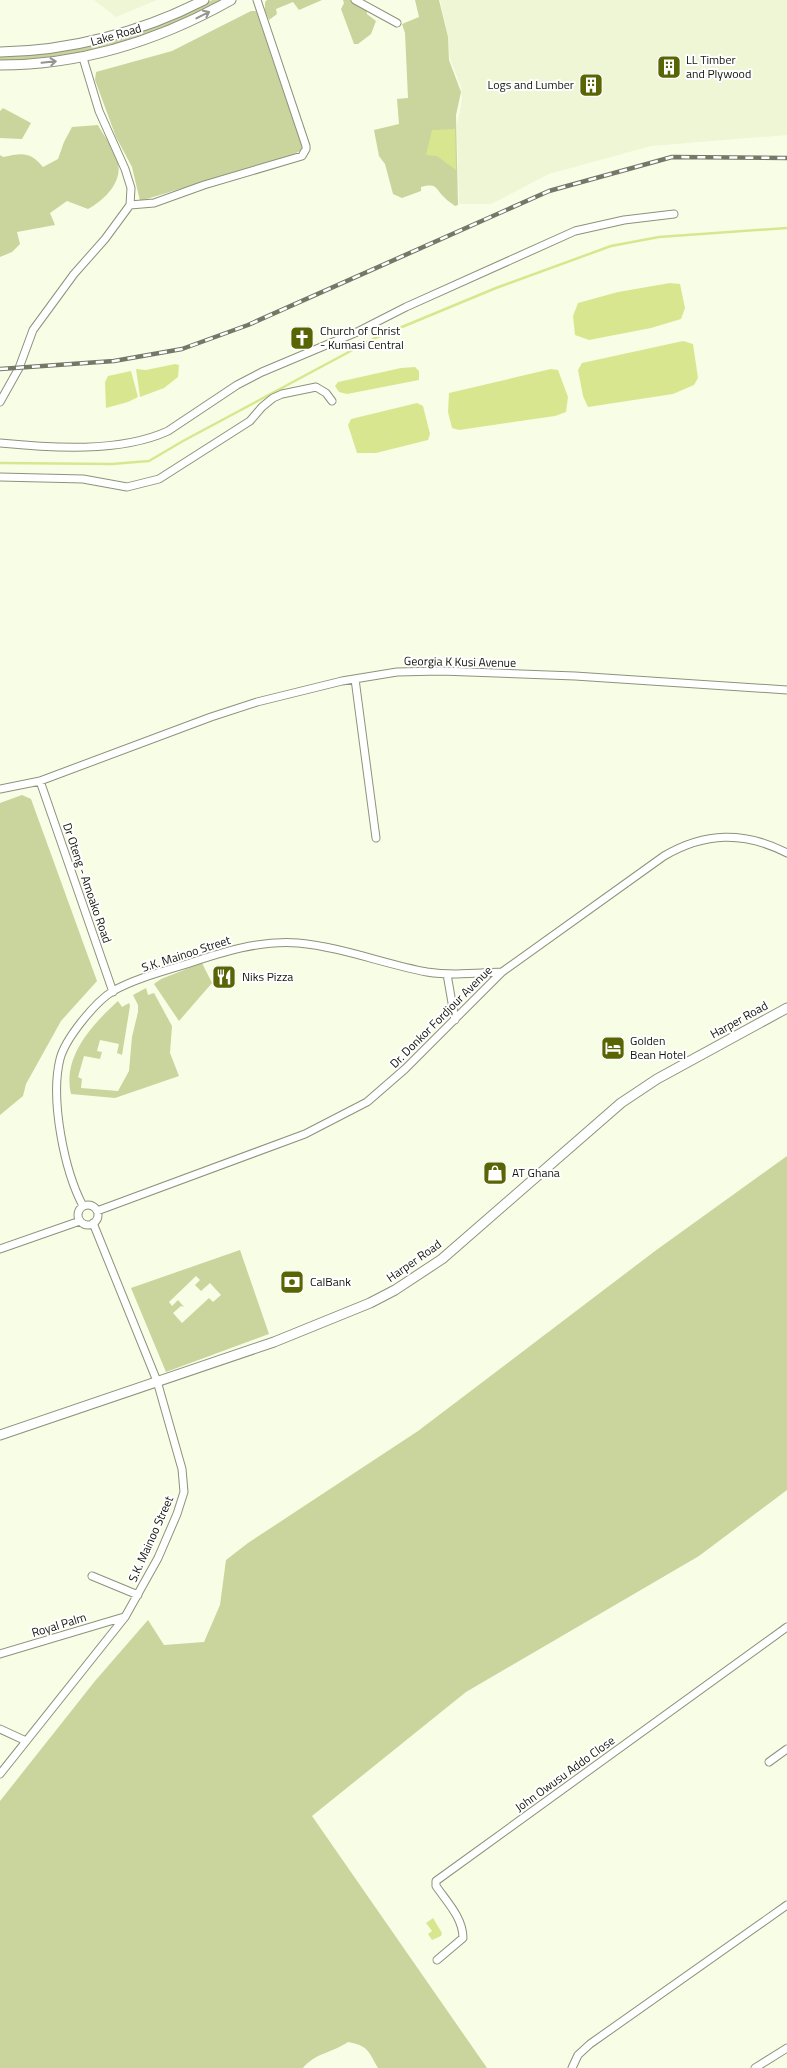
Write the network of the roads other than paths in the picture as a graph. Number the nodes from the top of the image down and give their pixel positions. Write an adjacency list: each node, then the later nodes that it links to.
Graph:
1 (204, 0): 6 (main road, Lake Road)
2 (232, 0): 7 (main road, Lake Road, one-way to 2)
3 (256, 0): 9 (street)
4 (355, 0): 5 (street)
5 (396, 23)
6 (0, 52)
7 (83, 58): 8 (main road, Lake Road, one-way to 7); 9 (street)
8 (0, 65)
9 (130, 205): 12 (street)
10 (674, 214): 13 (street)
11 (332, 401): 14 (street)
12 (0, 402)
13 (0, 443)
14 (0, 477)
15 (355, 679): 16 (street, Georgia K Kusi Avenue); 17 (street, Georgia K Kusi Avenue); 19 (street)
16 (787, 690)
17 (40, 781): 18 (street, Georgia K Kusi Avenue); 23 (street, Dr Oteng - Amoako Road)
18 (0, 789)
19 (376, 838)
20 (787, 853): 21 (street, Dr. Donkor Fordjour Avenue)
21 (502, 972): 22 (street, S.K. Mainoo Street); 25 (street, Dr. Donkor Fordjour Avenue)
22 (448, 974): 23 (street, S.K. Mainoo Street); 25 (street)
23 (113, 992): 26 (street, S.K. Mainoo Street)
24 (787, 1008): 31 (main road, Harper Road)
25 (455, 1020): 27 (street, Dr. Donkor Fordjour Avenue)
26 (83, 1206): 27 (street); 28 (street)
27 (97, 1211): 29 (street)
28 (80, 1221): 29 (street); 30 (street)
29 (93, 1223): 31 (street, S.K. Mainoo Street)
30 (0, 1249)
31 (156, 1381): 32 (main road, Harper Road); 34 (street, S.K. Mainoo Street)
32 (0, 1435)
33 (92, 1576): 34 (street)
34 (138, 1595): 35 (street, S.K. Mainoo Street)
35 (125, 1617): 37 (street, Royal Palm); 39 (street, S.K. Mainoo Street)
36 (787, 1627): 44 (street, John Owusu Addo Close)
37 (0, 1654)
38 (0, 1729): 39 (street)
39 (26, 1741): 42 (street, S.K. Mainoo Street)
40 (787, 1748): 41 (street)
41 (769, 1762)
42 (0, 1774)
43 (787, 1905): 46 (street)
44 (437, 1960)
45 (787, 2048): 47 (street)
46 (572, 2068)
47 (755, 2068)

